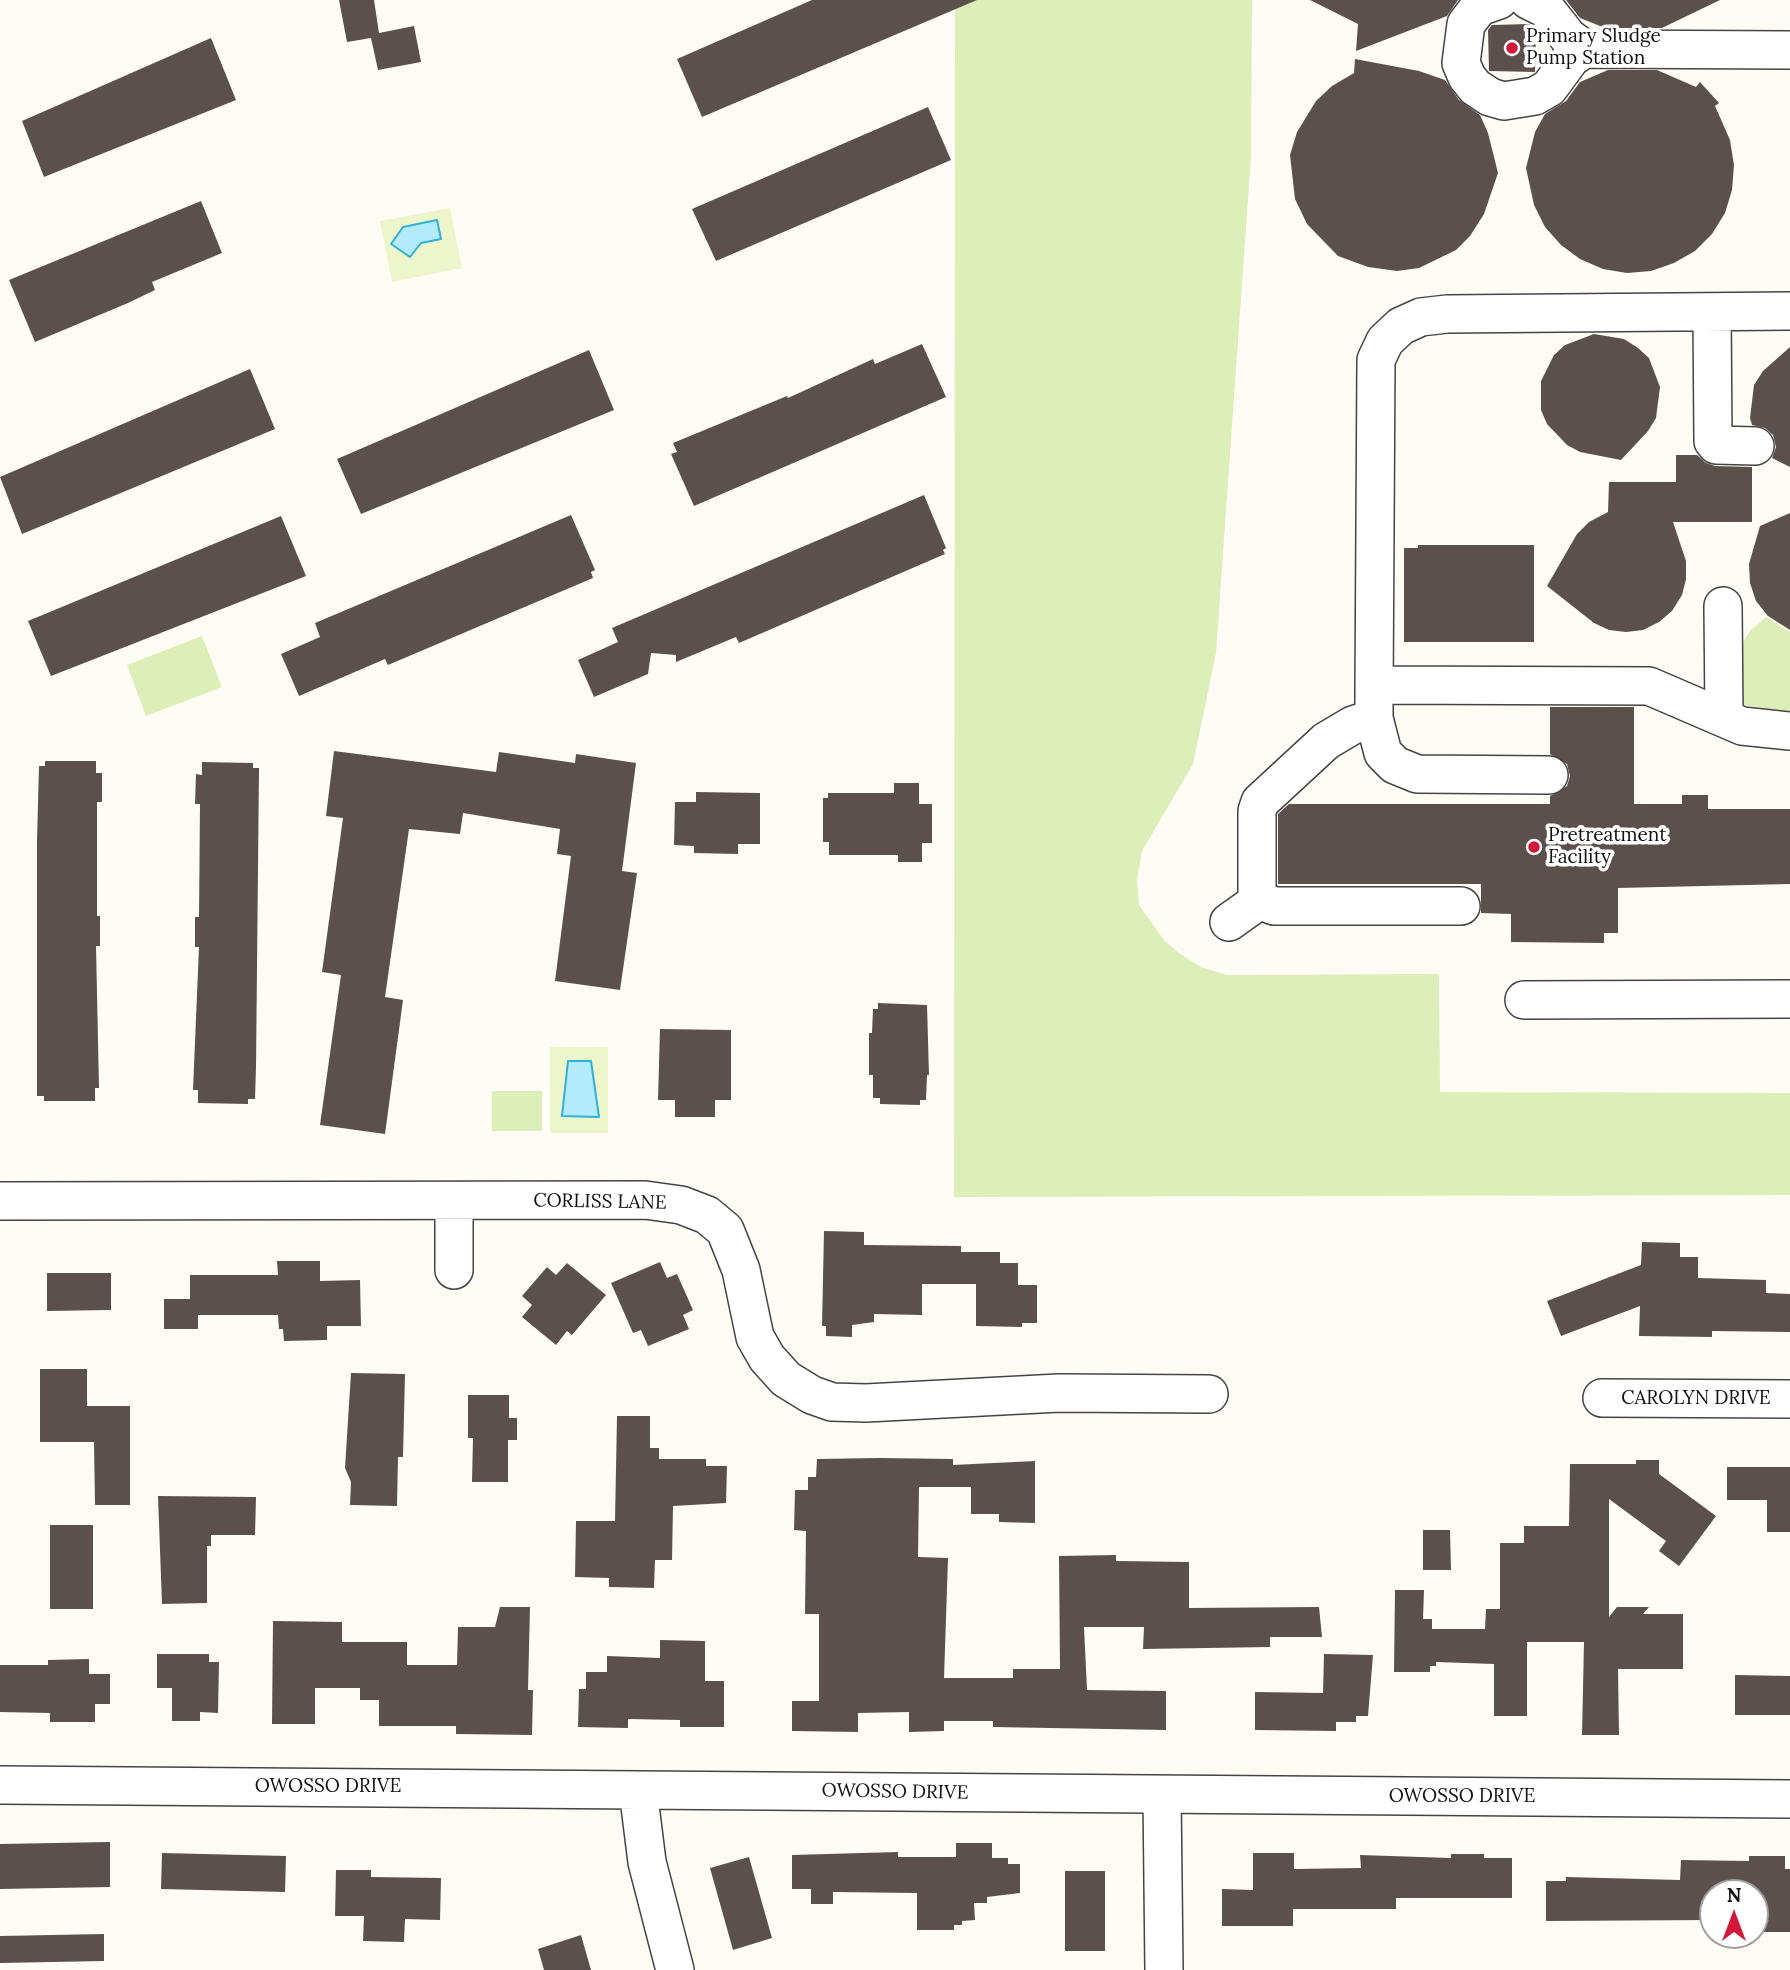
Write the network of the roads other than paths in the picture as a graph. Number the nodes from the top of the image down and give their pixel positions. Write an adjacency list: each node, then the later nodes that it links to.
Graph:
1 (1499, 0): 3 (street)
2 (1528, 0): 3 (street)
3 (1570, 48): 4 (street)
4 (1790, 50)
5 (1787, 311): 6 (street)
6 (1712, 312): 7 (street); 9 (street)
7 (1755, 446)
8 (1723, 606): 10 (street)
9 (1374, 701): 10 (street); 12 (street); 13 (street)
10 (1724, 718): 11 (street)
11 (1790, 731)
12 (1549, 775)
13 (1260, 900): 14 (street); 15 (street)
14 (1461, 906)
15 (1229, 922)
16 (1790, 999): 17 (street)
17 (1524, 1000)
18 (0, 1201): 19 (street, CORLISS LANE)
19 (454, 1201): 20 (street); 21 (street, CORLISS LANE)
20 (454, 1270)
21 (1209, 1394)
22 (1602, 1398): 23 (street, CAROLYN DRIVE)
23 (1790, 1399)
24 (0, 1785): 25 (street, OWOSSO DRIVE)
25 (638, 1790): 26 (street, OWOSSO DRIVE); 28 (street)
26 (1162, 1794): 27 (street, OWOSSO DRIVE); 29 (street)
27 (1790, 1799)
28 (675, 1970)
29 (1164, 1970)

